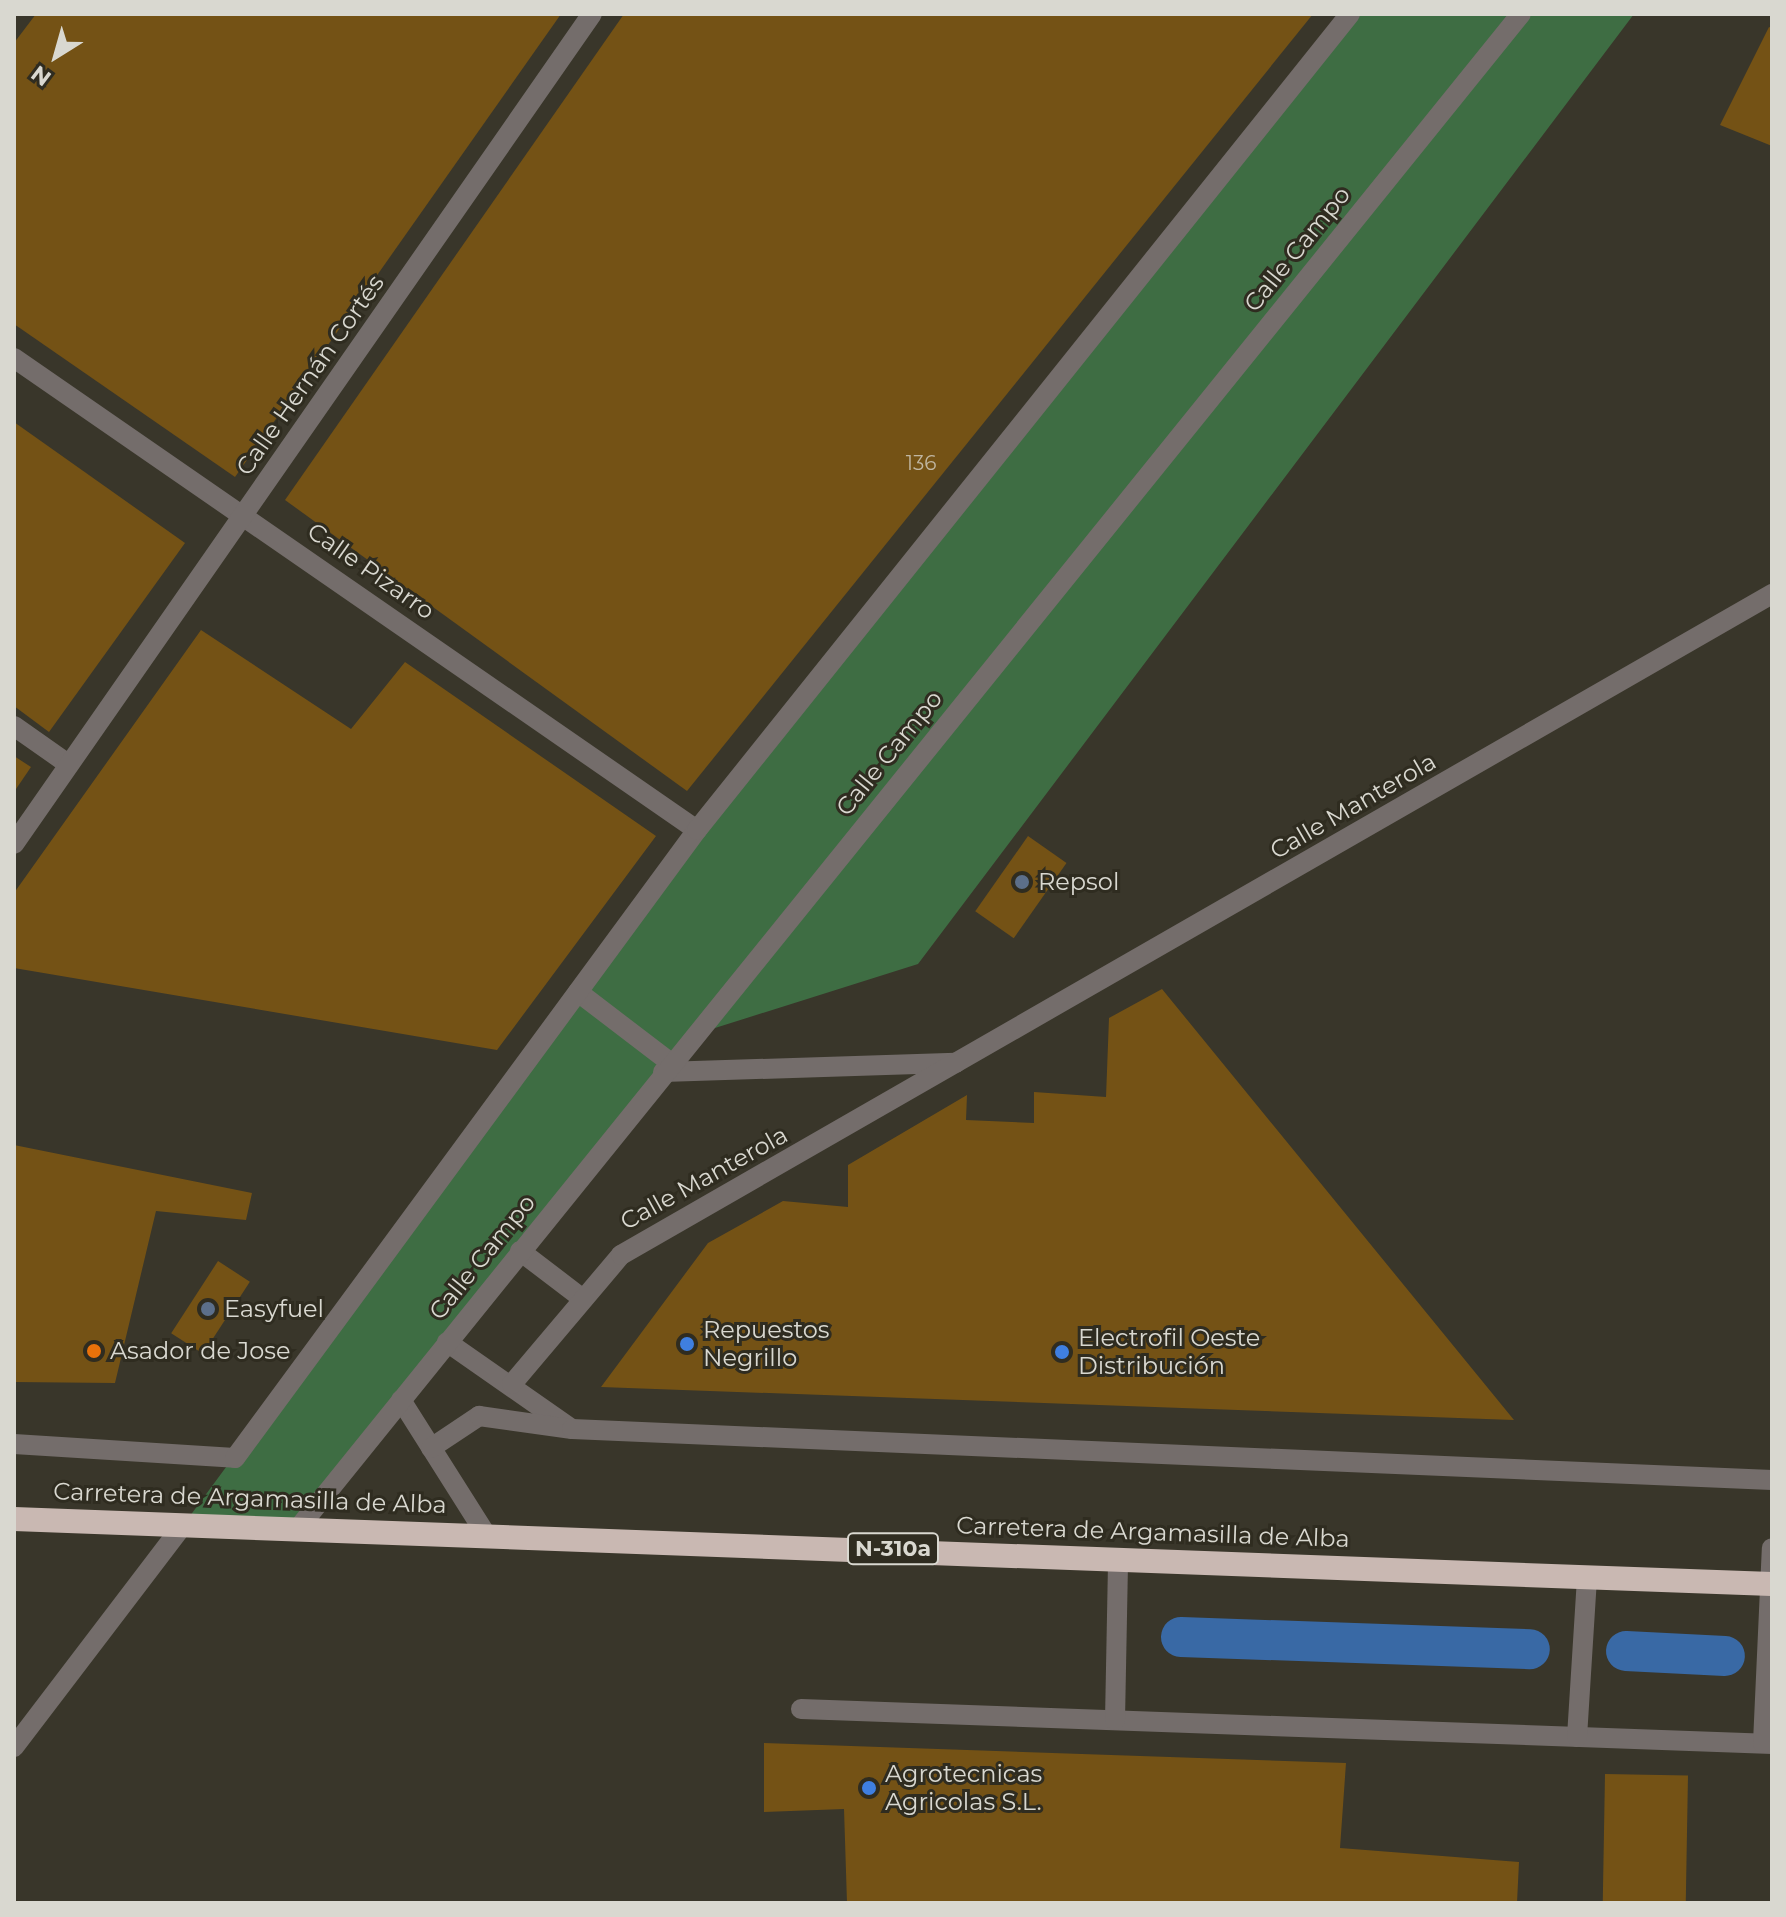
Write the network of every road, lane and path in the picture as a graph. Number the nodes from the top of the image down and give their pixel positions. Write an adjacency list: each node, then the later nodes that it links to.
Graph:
1 (592, 14): 5 (street, Calle Hernán Cortés)
2 (1350, 14): 9 (street)
3 (1521, 14): 13 (street, Calle Campo)
4 (14, 358): 5 (street, Calle Pizarro)
5 (245, 515): 8 (street, Calle Hernán Cortés); 9 (street, Calle Pizarro)
6 (1772, 594): 12 (street, Calle Manterola)
7 (14, 726): 8 (street)
8 (68, 764): 10 (street, Calle Hernán Cortés)
9 (697, 830): 11 (street)
10 (14, 844)
11 (578, 992): 13 (street); 20 (street, Carretera de Argamasilla de Alba)
12 (960, 1063): 13 (street, Calle Manterola); 15 (street, Calle Manterola)
13 (667, 1068): 14 (street, Calle Campo)
14 (520, 1251): 15 (street); 16 (street, Calle Campo)
15 (579, 1296): 17 (street, Calle Manterola)
16 (447, 1342): 17 (street); 18 (street, Calle Campo)
17 (512, 1384): 19 (street)
18 (401, 1400): 21 (street, Carretera de Argamasilla de Alba); 25 (street, Calle Campo)
19 (572, 1429): 21 (street); 22 (street)
20 (14, 1444)
21 (431, 1448): 26 (street, Carretera de Argamasilla de Alba)
22 (1772, 1480)
23 (14, 1519): 24 (highway, Carretera de Argamasilla de Alba / N-310a)
24 (184, 1524): 25 (highway, Carretera de Argamasilla de Alba / N-310a); 35 (street)
25 (300, 1526): 26 (highway, Carretera de Argamasilla de Alba / N-310a)
26 (485, 1533): 28 (highway, Carretera de Argamasilla de Alba / N-310a)
27 (1772, 1548): 30 (street)
28 (1118, 1558): 29 (highway, Carretera de Argamasilla de Alba / N-310a); 32 (street)
29 (1587, 1577): 30 (highway, Carretera de Argamasilla de Alba / N-310a); 33 (street)
30 (1771, 1584): 34 (street)
31 (801, 1709): 32 (street)
32 (1115, 1720): 33 (street)
33 (1577, 1737): 34 (street)
34 (1768, 1744)
35 (14, 1747)

